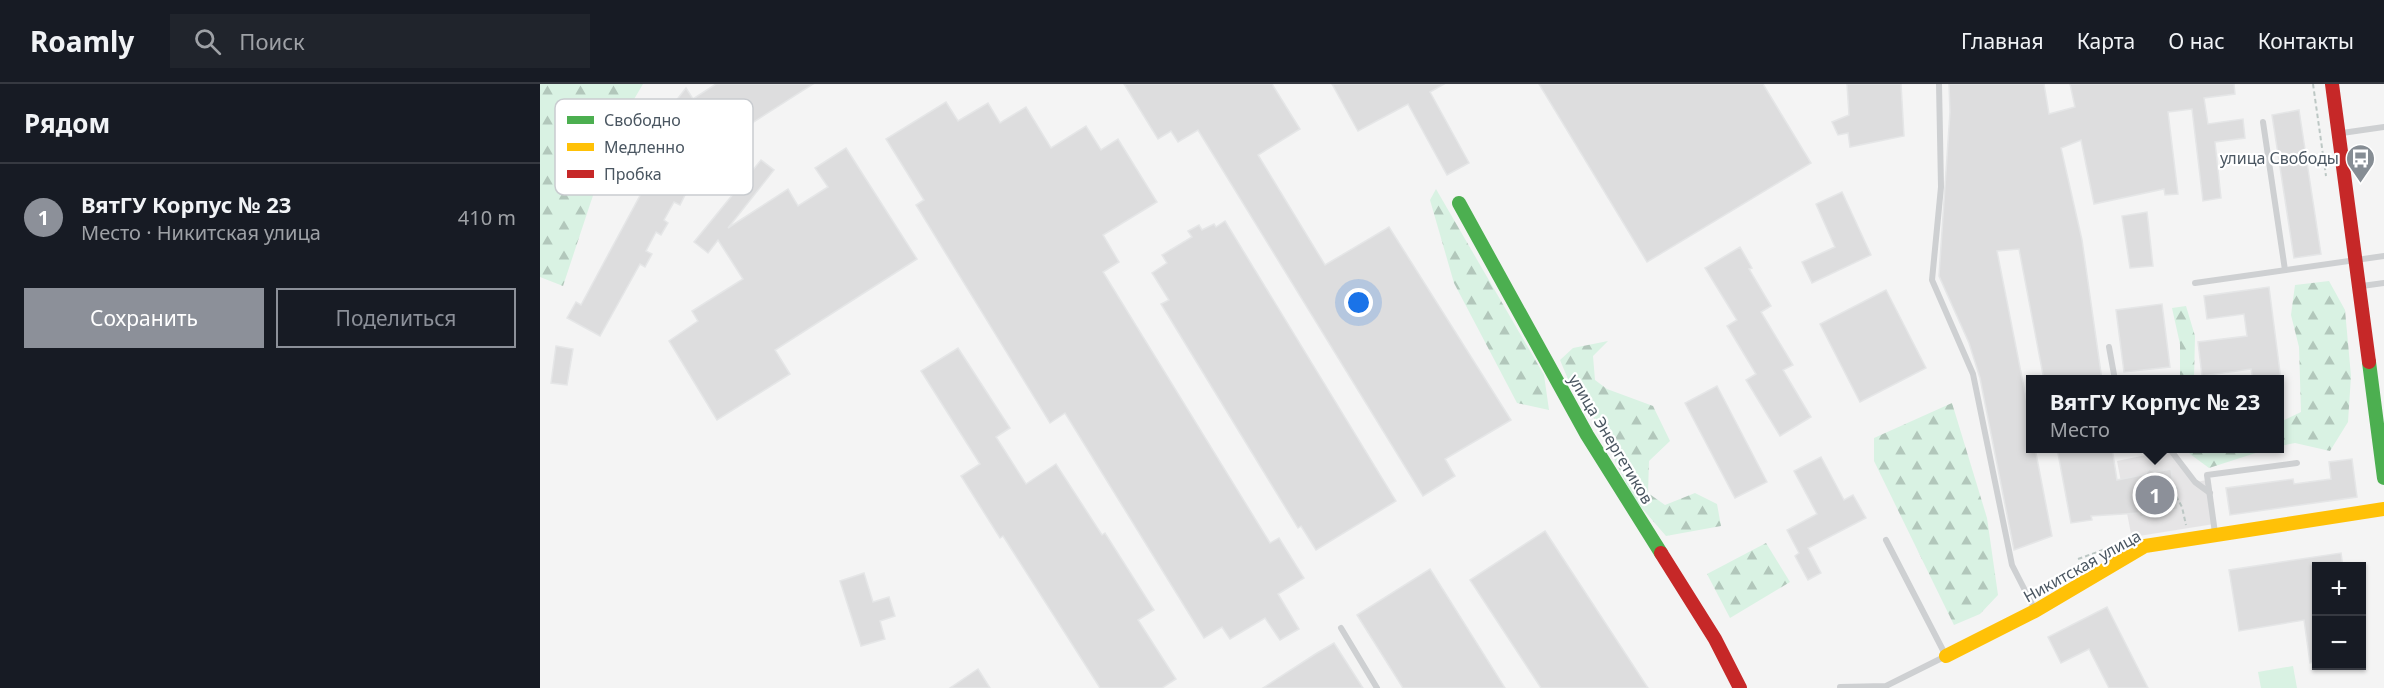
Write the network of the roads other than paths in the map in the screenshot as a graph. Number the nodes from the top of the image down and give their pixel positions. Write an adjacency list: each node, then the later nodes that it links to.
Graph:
1 (1939, 84): 22 (lane)
2 (2332, 84): 5 (street)
3 (2263, 122): 9 (lane)
4 (2384, 127): 5 (lane)
5 (2338, 134): 8 (street)
6 (1459, 203): 27 (street, улица Энергетиков)
7 (2384, 256): 8 (lane)
8 (2355, 260): 9 (lane); 12 (street)
9 (2285, 270): 10 (lane)
10 (2194, 283)
11 (2384, 283): 12 (lane)
12 (2359, 286): 17 (street)
13 (2109, 347): 14 (lane)
14 (2114, 375)
15 (2173, 453): 18 (lane)
16 (2297, 463): 18 (lane)
17 (2384, 478)
18 (2210, 494): 20 (lane)
19 (2384, 509): 20 (street, Никитская улица)
20 (2215, 536): 22 (street, Никитская улица)
21 (1886, 540): 24 (lane)
22 (2035, 611): 24 (street, Никитская улица)
23 (1341, 628): 26 (lane)
24 (1946, 656): 25 (lane)
25 (1840, 687)
26 (1377, 688)
27 (1740, 688)

